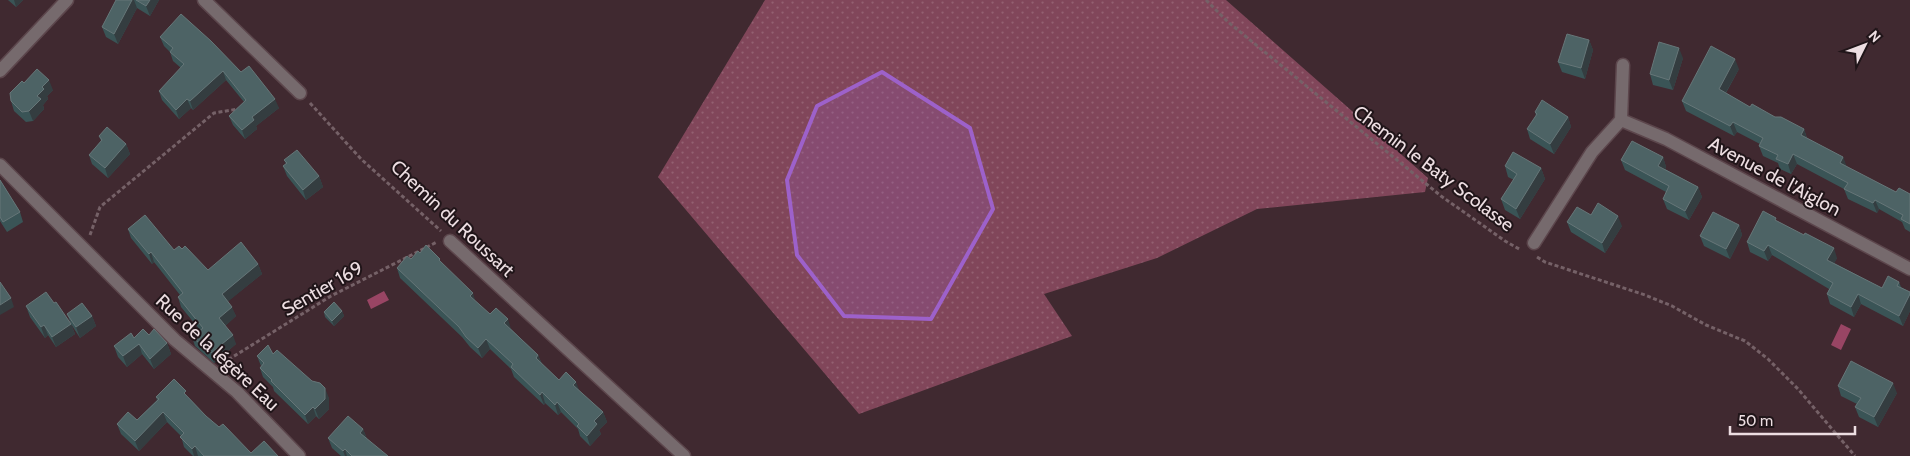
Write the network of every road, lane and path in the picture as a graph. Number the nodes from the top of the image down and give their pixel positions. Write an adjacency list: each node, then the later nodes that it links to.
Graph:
1 (66, 0): 5 (street)
2 (204, 0): 6 (street)
3 (1206, 0): 12 (path, Chemin le Baty Scolasse)
4 (1623, 64): 8 (street)
5 (0, 71)
6 (300, 93): 10 (path, Chemin du Roussart)
7 (238, 109): 11 (path)
8 (1621, 120): 12 (street); 13 (street, Avenue de l'Aiglon)
9 (0, 165): 11 (street)
10 (450, 241): 14 (path, Sentier 169); 16 (street, Chemin du Roussart)
11 (80, 247): 14 (street, Rue de la légère Eau)
12 (1532, 248): 17 (path, Chemin le Baty Scolasse)
13 (1910, 269)
14 (212, 371): 15 (street, Rue de la légère Eau)
15 (299, 456)
16 (684, 456)
17 (1855, 456)

